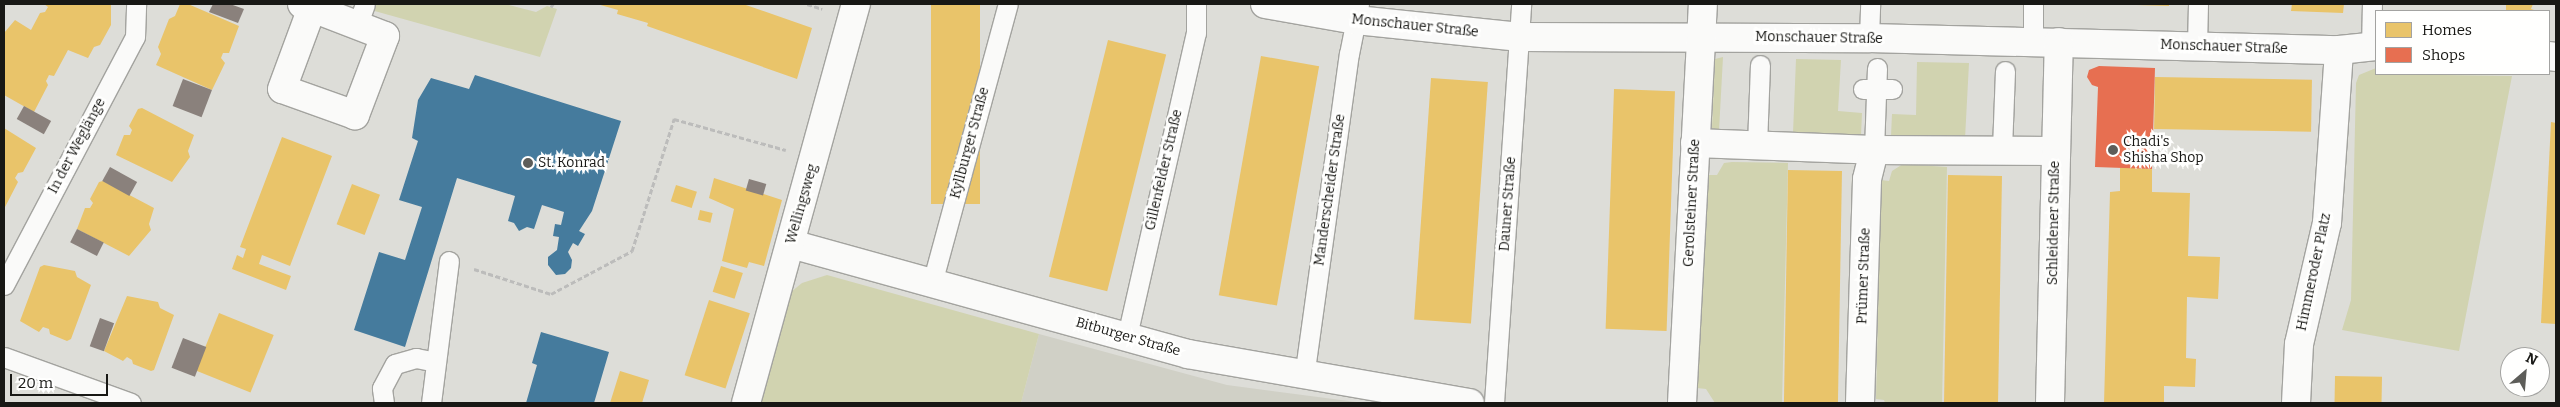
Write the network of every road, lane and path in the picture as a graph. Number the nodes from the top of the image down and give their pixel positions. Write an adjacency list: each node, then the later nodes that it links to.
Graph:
1 (136, 4): 34 (lane, In der Weglänge)
2 (856, 4): 30 (street, Wellingsweg)
3 (1008, 4): 33 (lane, Kyllburger Straße)
4 (1196, 4): 35 (lane, Gillenfelder Straße)
5 (1265, 4): 13 (street, Monschauer Straße)
6 (1521, 4): 15 (lane, Dauner Straße)
7 (1703, 4): 16 (street, Gerolsteiner Straße)
8 (1870, 4): 17 (lane)
9 (2033, 4): 18 (lane)
10 (2198, 4): 19 (lane)
11 (2372, 4): 20 (lane)
12 (307, 6): 14 (street); 14 (street)
13 (1357, 12): 15 (street, Monschauer Straße); 38 (lane, Manderscheider Straße)
14 (361, 15)
15 (1520, 37): 16 (street, Monschauer Straße); 44 (lane, Dauner Straße)
16 (1702, 37): 17 (street, Monschauer Straße); 25 (street, Gerolsteiner Straße)
17 (1869, 38): 18 (street, Monschauer Straße)
18 (2046, 42): 19 (street, Monschauer Straße); 29 (street, Schleidener Straße)
19 (2197, 45): 21 (street, Monschauer Straße)
20 (2374, 46): 21 (street, Monschauer Straße)
21 (2339, 50): 48 (street, Himmeroder Platz)
22 (1760, 66): 26 (lane)
23 (1877, 68): 28 (lane)
24 (2005, 71): 27 (lane)
25 (1695, 143): 26 (street); 45 (street, Gerolsteiner Straße)
26 (1756, 146): 28 (street)
27 (2002, 149): 28 (street); 29 (street)
28 (1874, 150): 46 (street, Prümer Straße)
29 (2055, 151): 47 (street, Schleidener Straße)
30 (815, 158): 31 (street, Wellingsweg); 32 (path)
31 (791, 244): 33 (street, Bitburger Straße); 42 (street, Wellingsweg)
32 (449, 261): 37 (lane)
33 (932, 283): 35 (street, Bitburger Straße)
34 (4, 285)
35 (1127, 336): 38 (street, Bitburger Straße)
36 (4, 357): 39 (lane)
37 (436, 362): 40 (lane); 41 (lane)
38 (1304, 377): 43 (street, Bitburger Straße)
39 (131, 403)
40 (384, 403)
41 (431, 403)
42 (746, 403)
43 (1470, 403)
44 (1494, 403)
45 (1682, 403)
46 (1860, 403)
47 (2050, 403)
48 (2296, 403)

